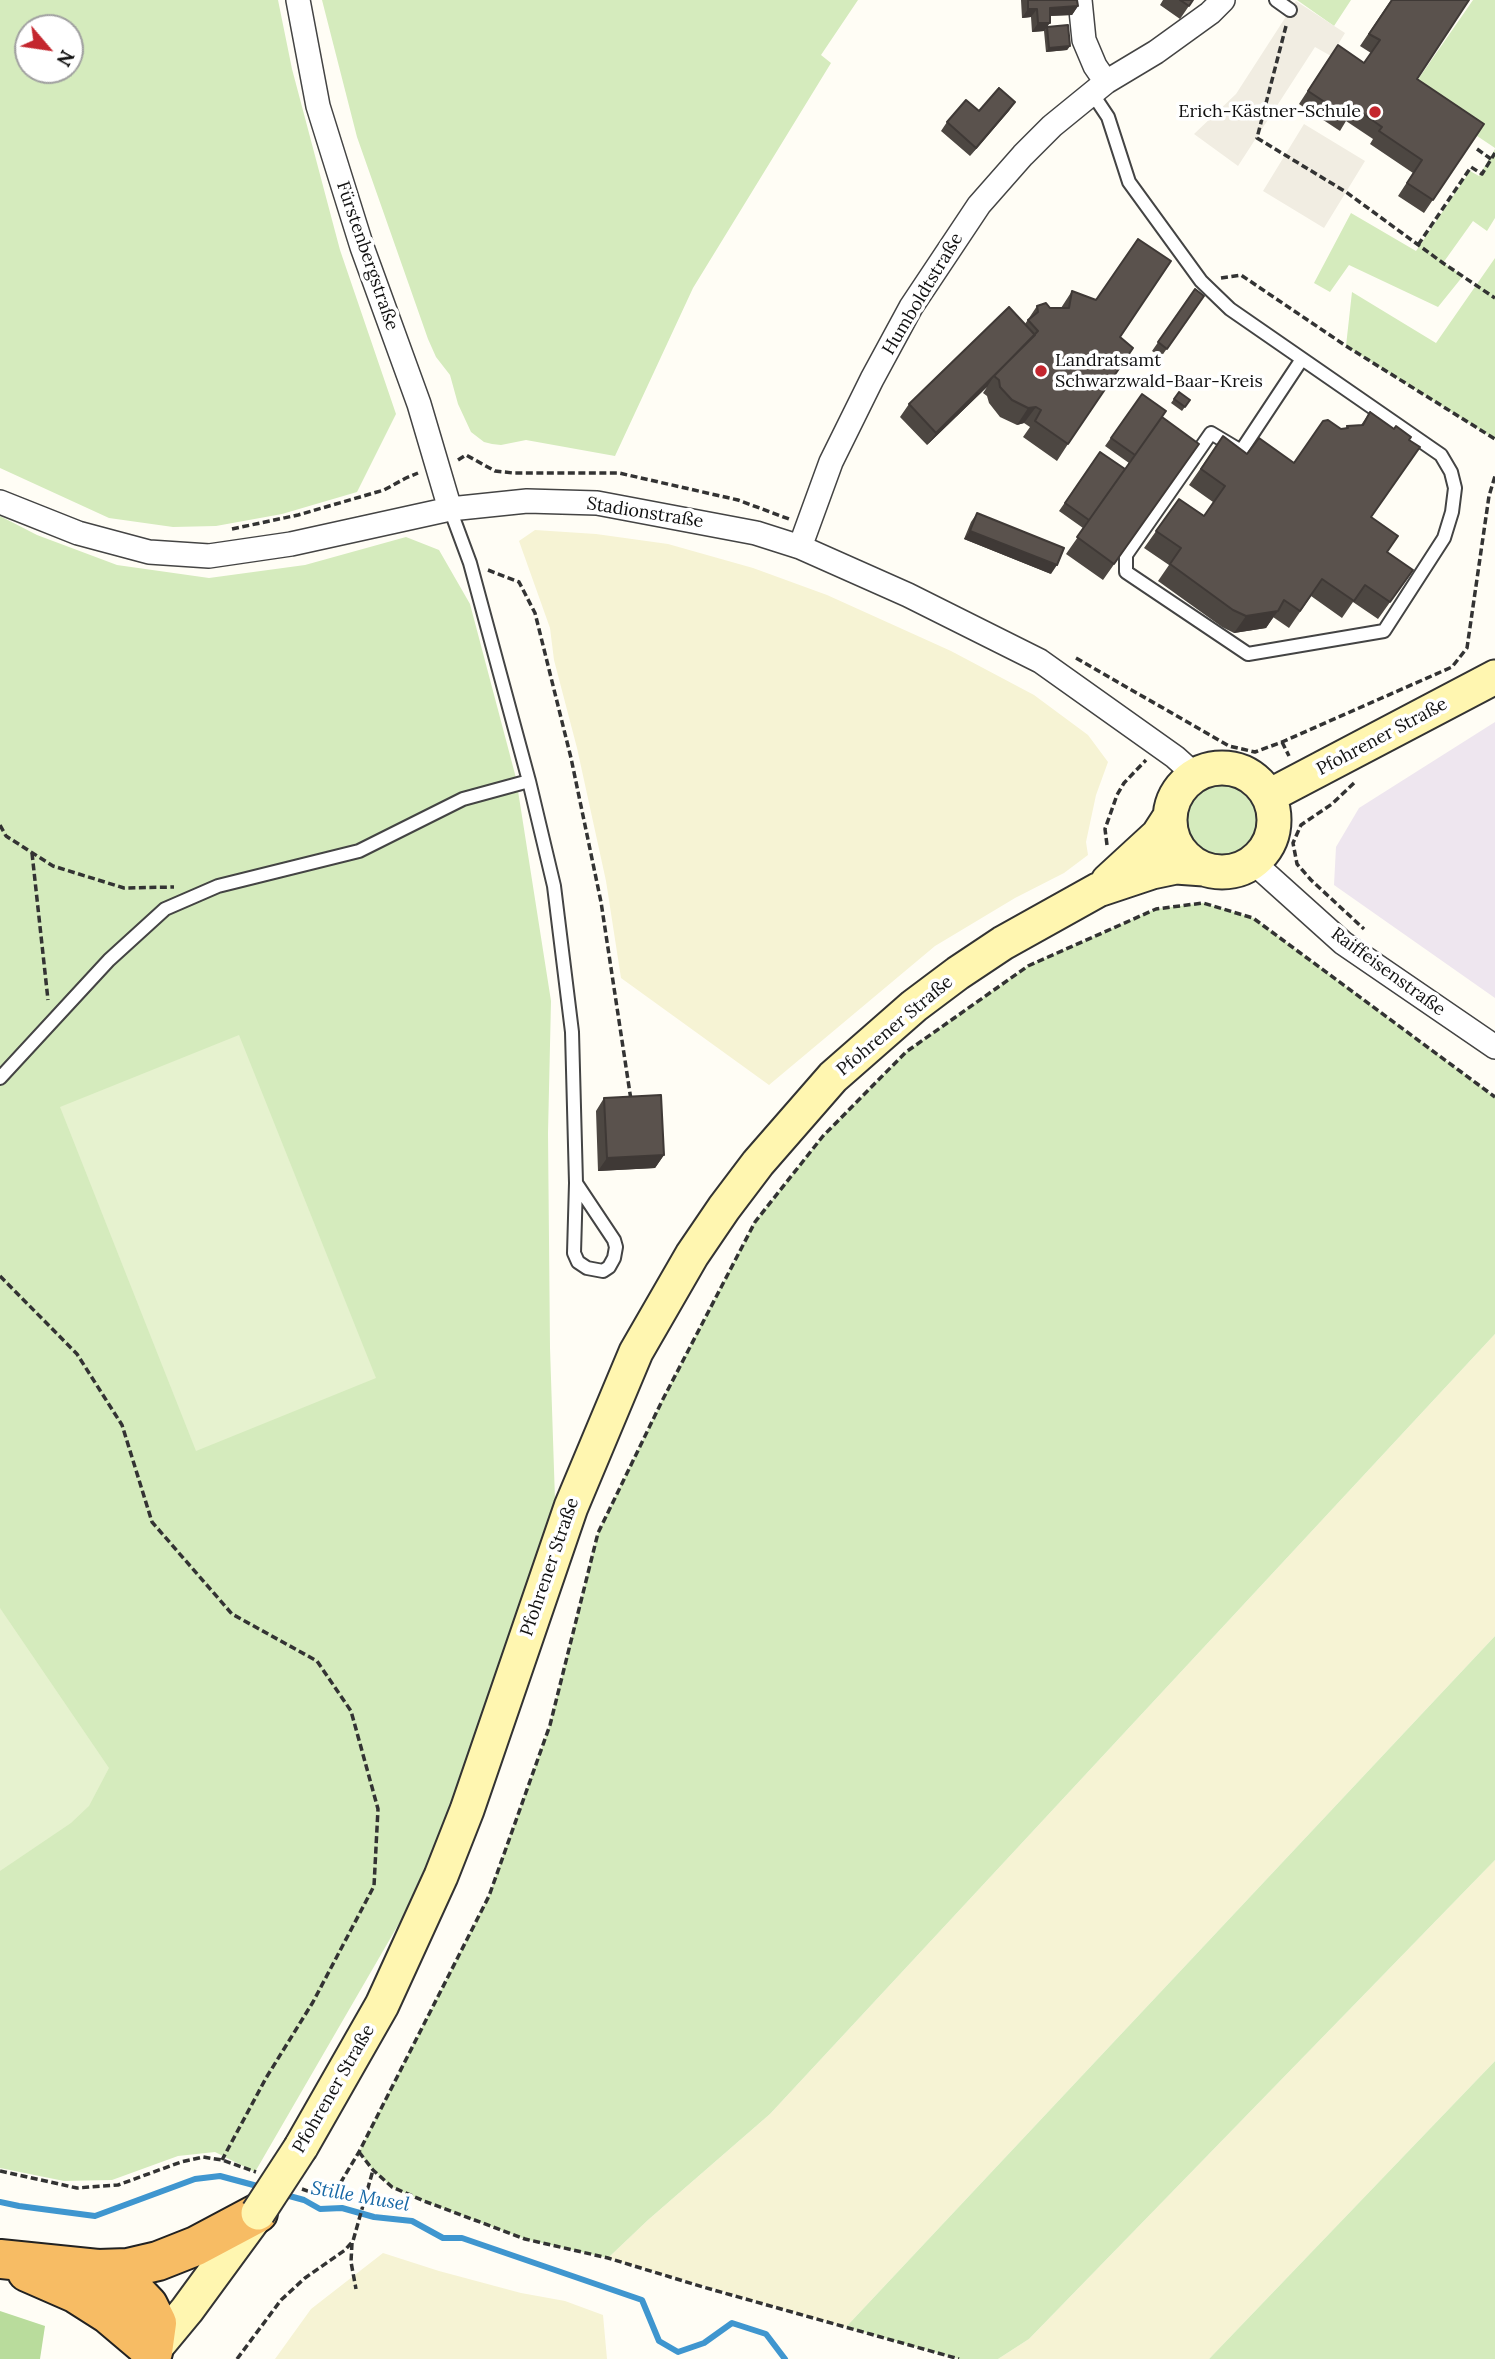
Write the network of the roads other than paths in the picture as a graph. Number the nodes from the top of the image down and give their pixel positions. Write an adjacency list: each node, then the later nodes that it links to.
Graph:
1 (298, 0): 9 (street, Fürstenbergstraße)
2 (1080, 0): 6 (street)
3 (1223, 0): 6 (street, Humboldtstraße)
4 (1276, 0): 5 (lane)
5 (1290, 10)
6 (1099, 87): 7 (lane); 10 (street, Humboldtstraße)
7 (1302, 359): 7 (lane)
8 (0, 502): 9 (street, Stadionstraße)
9 (450, 509): 10 (street, Stadionstraße); 13 (lane)
10 (804, 536): 12 (street, Stadionstraße)
11 (1495, 677): 14 (main road, Pfohrener Straße)
12 (1195, 775): 14 (main road); 15 (main road)
13 (529, 781): 20 (lane); 21 (lane)
14 (1269, 796): 16 (main road)
15 (1170, 818): 17 (main road); 18 (main road, Pfohrener Straße)
16 (1254, 863): 17 (main road); 19 (street, Raiffeisenstraße)
17 (1204, 869): 18 (main road, Pfohrener Straße)
18 (1106, 883): 22 (main road, Pfohrener Straße, bridge)
19 (1494, 1044)
20 (0, 1079)
21 (576, 1183): 21 (lane)
22 (263, 2194): 24 (highway); 25 (main road, Pfohrener Straße)
23 (0, 2260): 24 (highway); 25 (highway)
24 (98, 2269): 25 (highway)
25 (150, 2355)

